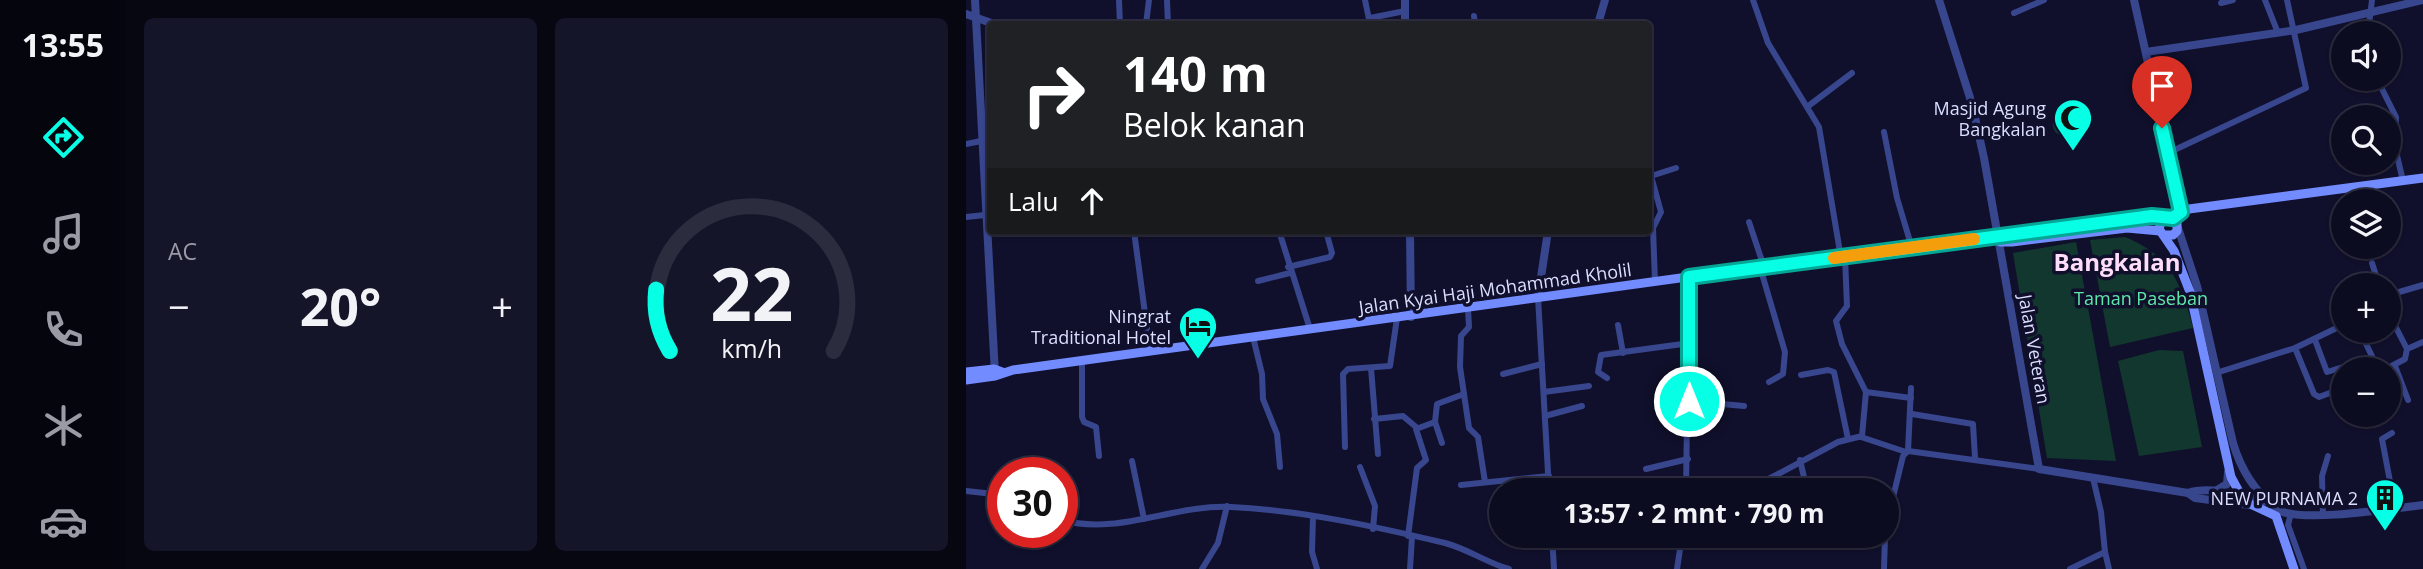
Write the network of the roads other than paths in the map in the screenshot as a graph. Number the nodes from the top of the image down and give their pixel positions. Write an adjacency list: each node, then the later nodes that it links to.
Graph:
1 (975, 0): 23 (street)
2 (1119, 0): 24 (street)
3 (1149, 0): 25 (street)
4 (1167, 0): 26 (street)
5 (1365, 0): 27 (street)
6 (1405, 0): 18 (street)
7 (1605, 0): 30 (street)
8 (1753, 0): 38 (street)
9 (1939, 0): 62 (street, Jalan Veteran)
10 (2044, 0): 19 (street)
11 (2134, 0): 35 (street)
12 (2234, 0): 17 (street)
13 (2265, 0): 34 (street)
14 (2287, 0): 33 (street)
15 (2372, 0): 20 (street)
16 (2423, 0): 20 (street)
17 (2221, 3)
18 (1405, 11): 27 (street); 28 (street)
19 (2014, 13)
20 (2370, 13): 31 (street); 33 (street)
21 (966, 14): 23 (street)
22 (1474, 16): 29 (street)
23 (976, 18): 32 (street); 40 (street)
24 (1121, 21)
25 (1146, 21)
26 (1168, 21)
27 (1370, 21)
28 (1405, 21)
29 (1475, 21)
30 (1599, 21)
31 (2369, 21)
32 (987, 22)
33 (2296, 30): 34 (street); 42 (street)
34 (2278, 33): 35 (street)
35 (2146, 52): 42 (street)
36 (1852, 74): 38 (street)
37 (2383, 91): 46 (street)
38 (1807, 107): 64 (street)
39 (1884, 132): 63 (street)
40 (981, 141): 41 (street); 48 (street)
41 (966, 144)
42 (2168, 153): 49 (street)
43 (1675, 168): 44 (street)
44 (1652, 175)
45 (2423, 178): 46 (main road)
46 (2403, 181): 49 (main road)
47 (1652, 183): 71 (street)
48 (985, 215): 50 (street); 52 (street)
49 (2173, 216): 53 (main road); 54 (main road); 55 (main road)
50 (966, 217)
51 (1749, 222): 66 (street)
52 (987, 224)
53 (2087, 228): 55 (main road); 62 (main road, Jalan Kyai Haji Mohammad Kholil)
54 (2178, 228): 55 (main road); 97 (street)
55 (2162, 233): 133 (main road)
56 (988, 235): 96 (street)
57 (1135, 235): 88 (street)
58 (1280, 235): 67 (street)
59 (1327, 235): 67 (street)
60 (1410, 235): 76 (street)
61 (1547, 235): 74 (street)
62 (1997, 238): 63 (main road, Jalan Kyai Haji Mohammad Kholil); 137 (street, Jalan Veteran)
63 (1912, 248): 64 (main road, Jalan Kyai Haji Mohammad Kholil)
64 (1843, 257): 66 (main road, Jalan Kyai Haji Mohammad Kholil); 107 (street)
65 (2372, 263): 68 (street)
66 (1762, 267): 69 (main road, Jalan Kyai Haji Mohammad Kholil); 102 (street)
67 (1289, 270): 70 (street); 79 (street)
68 (2375, 273)
69 (1689, 277): 71 (main road, Jalan Kyai Haji Mohammad Kholil); 85 (street)
70 (1258, 281)
71 (1655, 282): 74 (main road, Jalan Kyai Haji Mohammad Kholil)
72 (2423, 285): 73 (street)
73 (2401, 291)
74 (1538, 297): 75 (main road, Jalan Kyai Haji Mohammad Kholil); 92 (street)
75 (1468, 309): 76 (main road, Jalan Kyai Haji Mohammad Kholil); 109 (street)
76 (1411, 317): 77 (main road, Jalan Kyai Haji Mohammad Kholil)
77 (1397, 318): 79 (main road, Jalan Kyai Haji Mohammad Kholil); 93 (street)
78 (1618, 325): 89 (street)
79 (1310, 329): 81 (main road, Jalan Kyai Haji Mohammad Kholil)
80 (2331, 331): 83 (street)
81 (1253, 337): 88 (main road, Jalan Kyai Haji Mohammad Kholil); 134 (street)
82 (2401, 337): 87 (street)
83 (2315, 340): 86 (street); 94 (street)
84 (2423, 342): 87 (street)
85 (1690, 343): 89 (street); 112 (street)
86 (2295, 348): 97 (street); 108 (street)
87 (2407, 349): 91 (street)
88 (1150, 351): 90 (main road, Jalan Kyai Haji Mohammad Kholil)
89 (1623, 352): 100 (street)
90 (1082, 360): 96 (main road, Jalan Kyai Haji Mohammad Kholil); 127 (street)
91 (2401, 361)
92 (1542, 364): 98 (street); 106 (street)
93 (1370, 368): 117 (street); 124 (street)
94 (2331, 371)
95 (966, 372): 96 (main road)
96 (997, 372): 101 (main road)
97 (2216, 373): 154 (street)
98 (1503, 374)
99 (1801, 375): 122 (street)
100 (1607, 378)
101 (966, 380)
102 (1769, 382)
103 (2401, 382): 111 (street)
104 (1589, 386): 106 (street)
105 (1911, 388): 110 (street)
106 (1544, 391): 116 (street)
107 (1866, 392): 110 (street); 121 (street)
108 (2331, 392)
109 (1464, 394): 118 (street); 144 (street)
110 (1911, 398): 115 (street)
111 (2408, 400)
112 (1689, 401): 114 (street); 130 (street)
113 (1583, 406): 116 (street)
114 (1744, 406)
115 (1912, 414): 125 (street); 129 (street)
116 (1545, 416): 138 (street)
117 (1374, 419): 119 (street); 126 (street)
118 (1435, 422): 119 (street); 123 (street)
119 (1416, 427): 162 (street)
120 (2392, 433): 155 (street)
121 (1861, 438): 122 (street); 125 (street)
122 (1848, 439): 131 (street)
123 (1442, 443)
124 (1345, 447)
125 (1907, 451): 129 (street); 143 (street)
126 (1378, 454)
127 (1098, 456)
128 (2328, 456): 157 (street)
129 (1975, 458): 137 (street)
130 (1688, 459): 136 (street); 139 (street)
131 (1800, 460): 140 (street); 141 (street)
132 (1132, 461): 159 (street)
133 (2227, 463): 147 (street); 150 (main road)
134 (1280, 467)
135 (1360, 467): 161 (street)
136 (1646, 469)
137 (2039, 469): 142 (street)
138 (1549, 476): 144 (street)
139 (1687, 478)
140 (1770, 478)
141 (1804, 478)
142 (2093, 478): 149 (street); 166 (street)
143 (1899, 480)
144 (1485, 482): 145 (street)
145 (1461, 485)
146 (966, 491): 148 (street)
147 (2214, 492): 149 (street); 150 (street)
148 (987, 493)
149 (2188, 493): 151 (street)
150 (2239, 495): 151 (main road); 154 (street)
151 (2249, 505): 154 (main road)
152 (2423, 505): 155 (street)
153 (1227, 506): 158 (street); 159 (street); 168 (street)
154 (2271, 508): 156 (street); 177 (main road)
155 (2395, 508): 157 (street)
156 (2291, 513): 157 (street); 178 (street)
157 (2323, 516)
158 (1313, 517): 161 (street); 169 (street)
159 (1144, 519): 160 (street)
160 (1078, 521)
161 (1373, 529): 162 (street)
162 (1410, 537): 167 (street); 170 (street)
163 (1553, 548): 172 (street)
164 (1680, 548): 173 (street)
165 (1885, 548): 174 (street)
166 (2105, 552): 175 (street); 176 (street)
167 (1493, 567): 171 (street)
168 (1202, 569)
169 (1317, 569)
170 (1409, 569)
171 (1509, 569)
172 (1554, 569)
173 (1677, 569)
174 (1884, 569)
175 (2070, 569)
176 (2109, 569)
177 (2294, 569)
178 (2304, 569)

